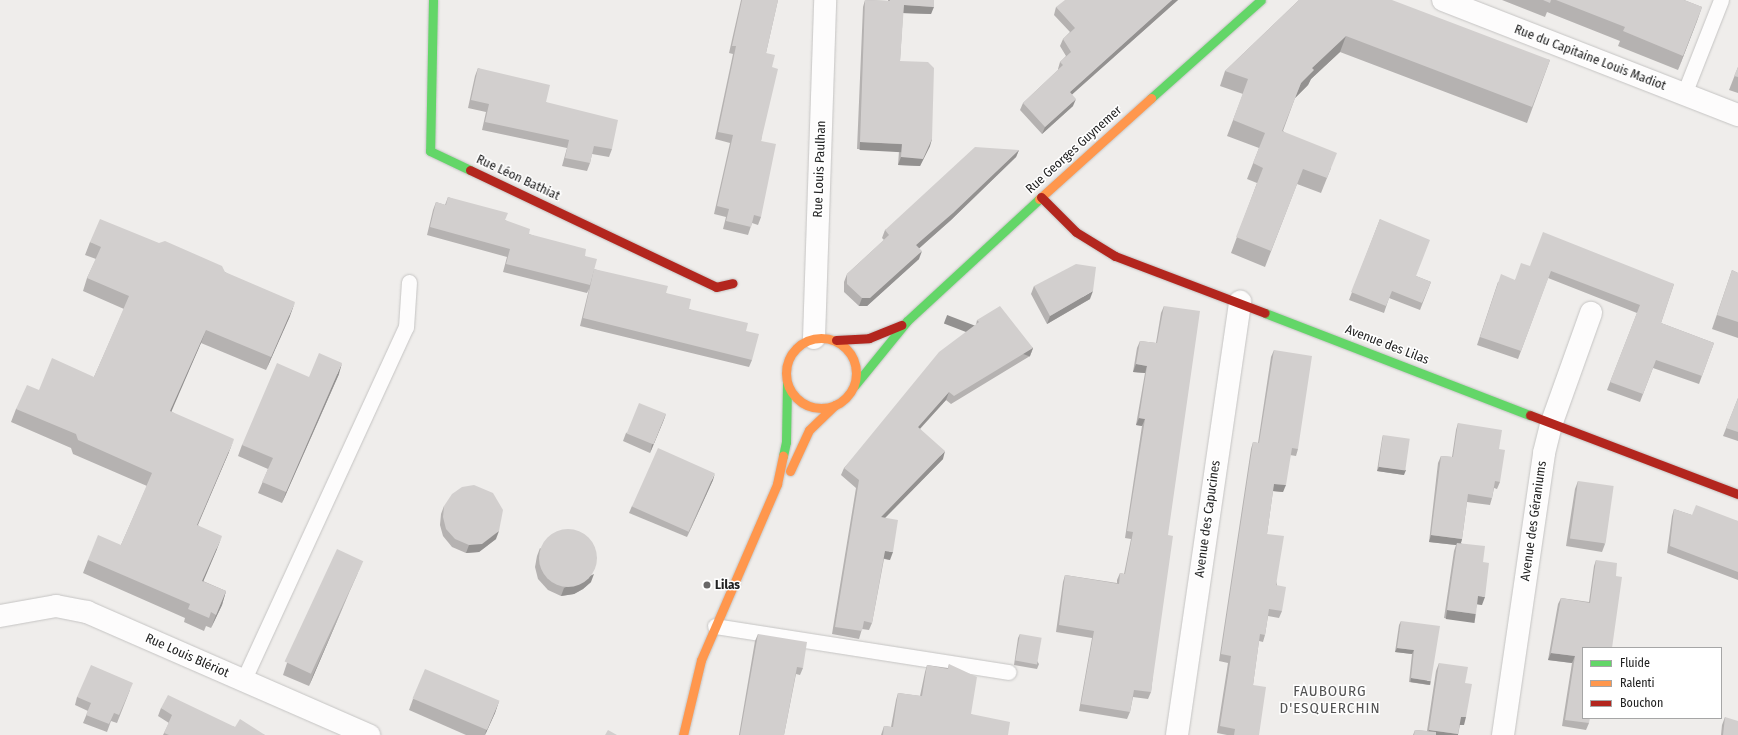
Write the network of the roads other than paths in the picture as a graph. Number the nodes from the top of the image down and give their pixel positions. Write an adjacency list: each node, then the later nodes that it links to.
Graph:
1 (433, 0): 10 (main road, Rue Léon Bathiat)
2 (826, 0): 14 (street, Rue Louis Paulhan)
3 (1261, 0): 8 (main road, Rue Georges Guynemer)
4 (1443, 0): 6 (street, Rue du Capitaine Louis Madiot)
5 (1721, 0): 6 (lane)
6 (1684, 94): 7 (street, Rue du Capitaine Louis Madiot)
7 (1738, 115)
8 (1041, 197): 11 (main road, Avenue des Lilas); 13 (main road, Rue Georges Guynemer)
9 (409, 282): 25 (lane)
10 (733, 283)
11 (1240, 302): 19 (main road, Avenue des Lilas); 28 (street, Avenue des Capucines)
12 (1591, 313): 19 (street, Avenue des Géraniums)
13 (907, 321): 15 (main road, Rue Georges Guynemer); 17 (main road, Rue Georges Guynemer)
14 (814, 338): 15 (main road); 16 (main road)
15 (836, 340): 17 (main road)
16 (787, 383): 18 (main road); 21 (main road)
17 (855, 385): 18 (main road)
18 (835, 405): 21 (main road)
19 (1552, 422): 20 (main road, Avenue des Lilas); 29 (street, Avenue des Géraniums)
20 (1738, 494)
21 (768, 510): 23 (main road)
22 (0, 616): 25 (street, Rue Louis Blériot)
23 (715, 626): 24 (lane); 27 (main road)
24 (1008, 672)
25 (243, 681): 26 (street, Rue Louis Blériot)
26 (369, 735)
27 (683, 735)
28 (1177, 735)
29 (1503, 735)

